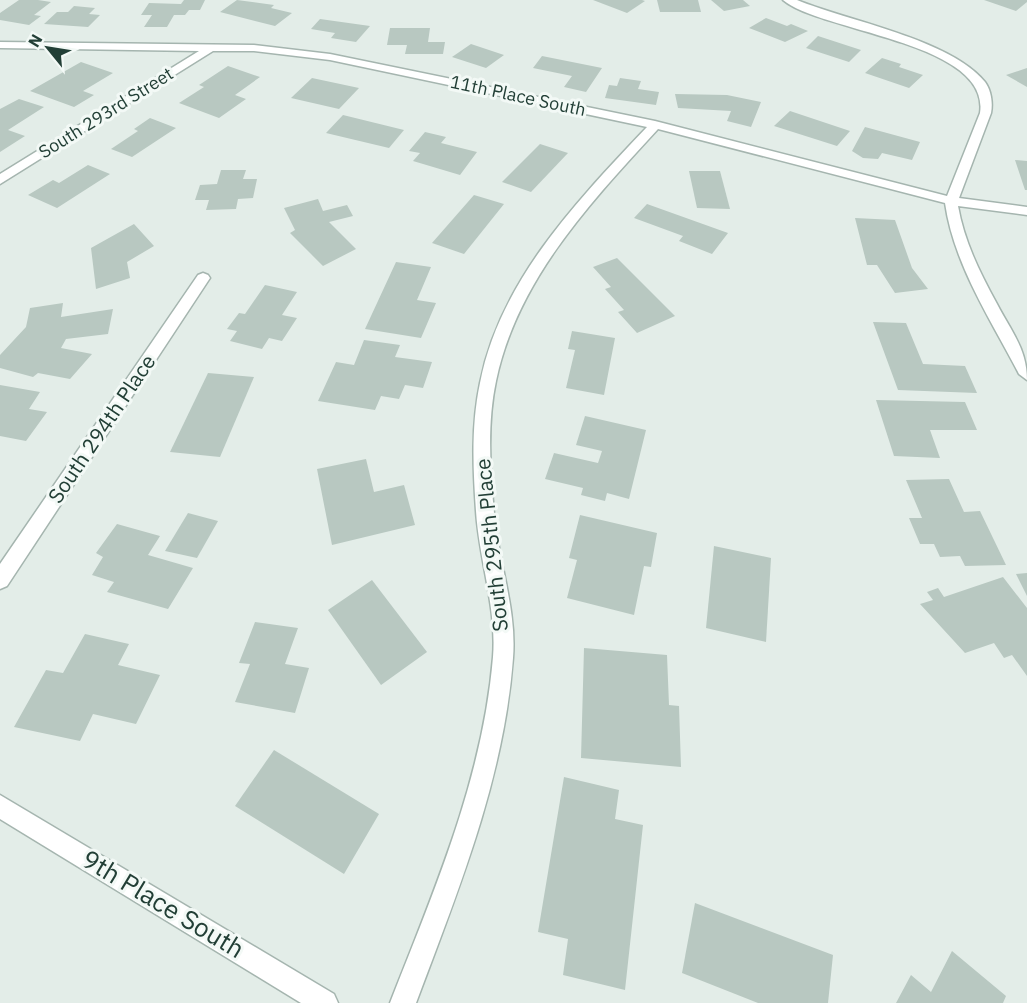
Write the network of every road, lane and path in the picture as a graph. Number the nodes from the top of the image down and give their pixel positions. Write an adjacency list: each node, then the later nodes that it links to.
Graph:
1 (788, 0): 6 (street)
2 (0, 45): 3 (street, 11th Place South)
3 (212, 47): 4 (street, 11th Place South); 5 (street, South 293rd Street)
4 (655, 125): 6 (street, 11th Place South); 13 (street, South 295th Place)
5 (0, 180)
6 (951, 201): 7 (street, 11th Place South); 9 (street)
7 (1027, 211)
8 (203, 278): 10 (street, South 294th Place)
9 (1027, 374)
10 (0, 580)
11 (0, 806): 12 (street, 9th Place South)
12 (325, 1003)
13 (403, 1003)

